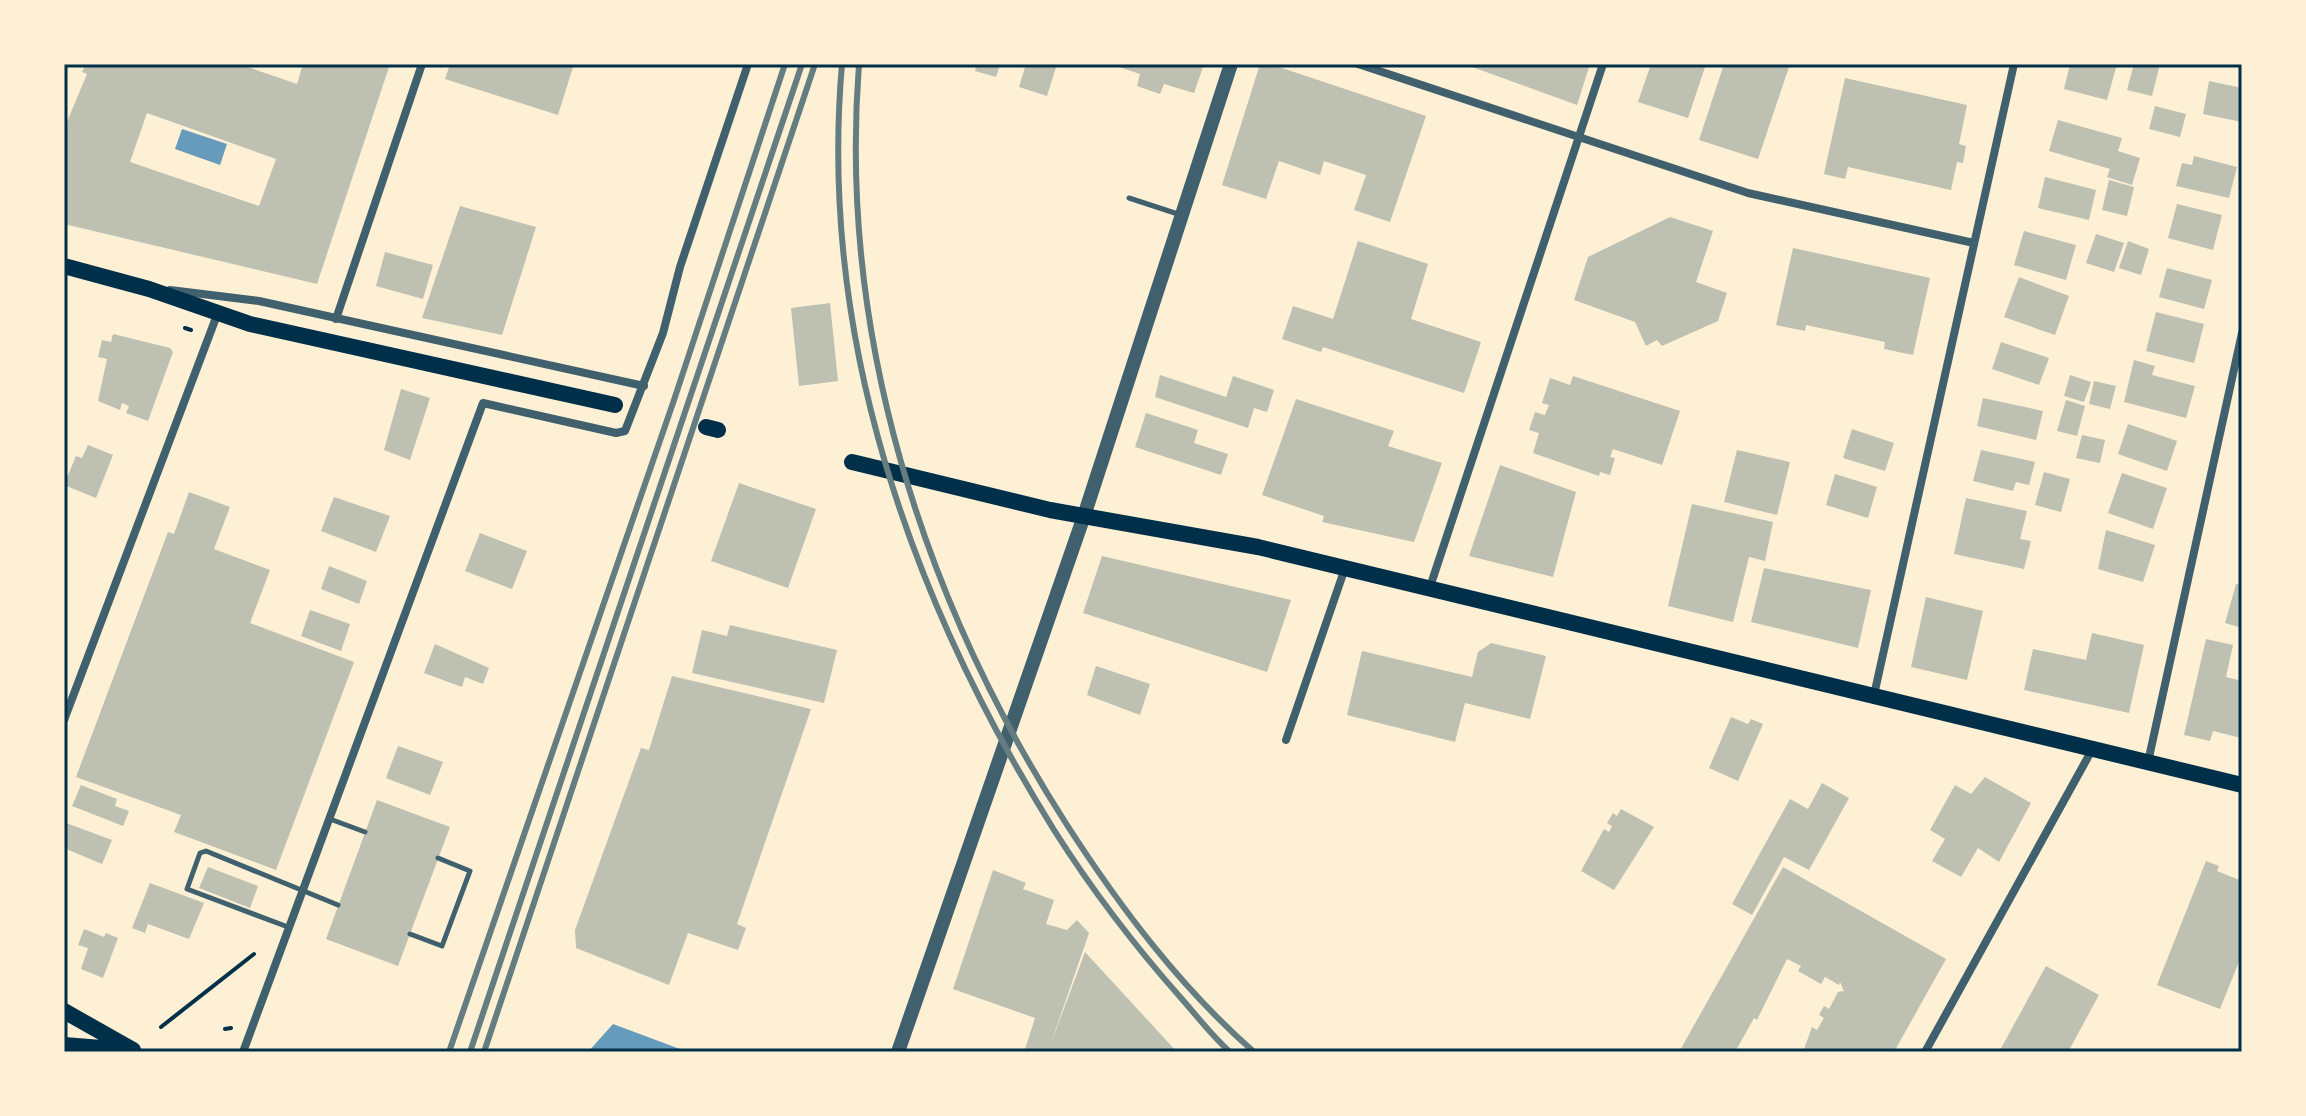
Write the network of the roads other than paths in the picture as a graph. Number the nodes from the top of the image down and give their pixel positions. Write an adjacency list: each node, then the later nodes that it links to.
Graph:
1 (422, 64): 14 (street)
2 (748, 64): 16 (street)
3 (1231, 64): 9 (street)
4 (1358, 64): 7 (street)
5 (1603, 64): 7 (street)
6 (2014, 64): 10 (street)
7 (1579, 137): 10 (street); 21 (street)
8 (1129, 198): 9 (lane)
9 (1181, 215): 19 (street)
10 (1974, 243): 22 (street)
11 (64, 266): 12 (main road)
12 (149, 289): 13 (main road); 14 (street)
13 (217, 315): 17 (main road); 23 (street)
14 (336, 319): 16 (street)
15 (2242, 333): 26 (street)
16 (644, 386): 28 (street)
17 (615, 405)
18 (852, 462): 19 (main road)
19 (1084, 516): 20 (main road); 39 (street)
20 (1345, 567): 21 (main road); 24 (street)
21 (1430, 587): 22 (main road)
22 (1874, 695): 25 (main road)
23 (64, 720)
24 (1286, 740)
25 (2093, 748): 26 (main road); 40 (street)
26 (2148, 762): 27 (main road)
27 (2242, 785)
28 (330, 819): 29 (lane); 31 (street)
29 (365, 832)
30 (438, 858): 34 (lane)
31 (303, 892): 32 (lane); 33 (street); 33 (lane)
32 (338, 905)
33 (289, 927): 38 (street)
34 (410, 934)
35 (64, 1011): 37 (main road)
36 (64, 1045): 37 (main road)
37 (137, 1051)
38 (243, 1052)
39 (898, 1052)
40 (1925, 1052)

